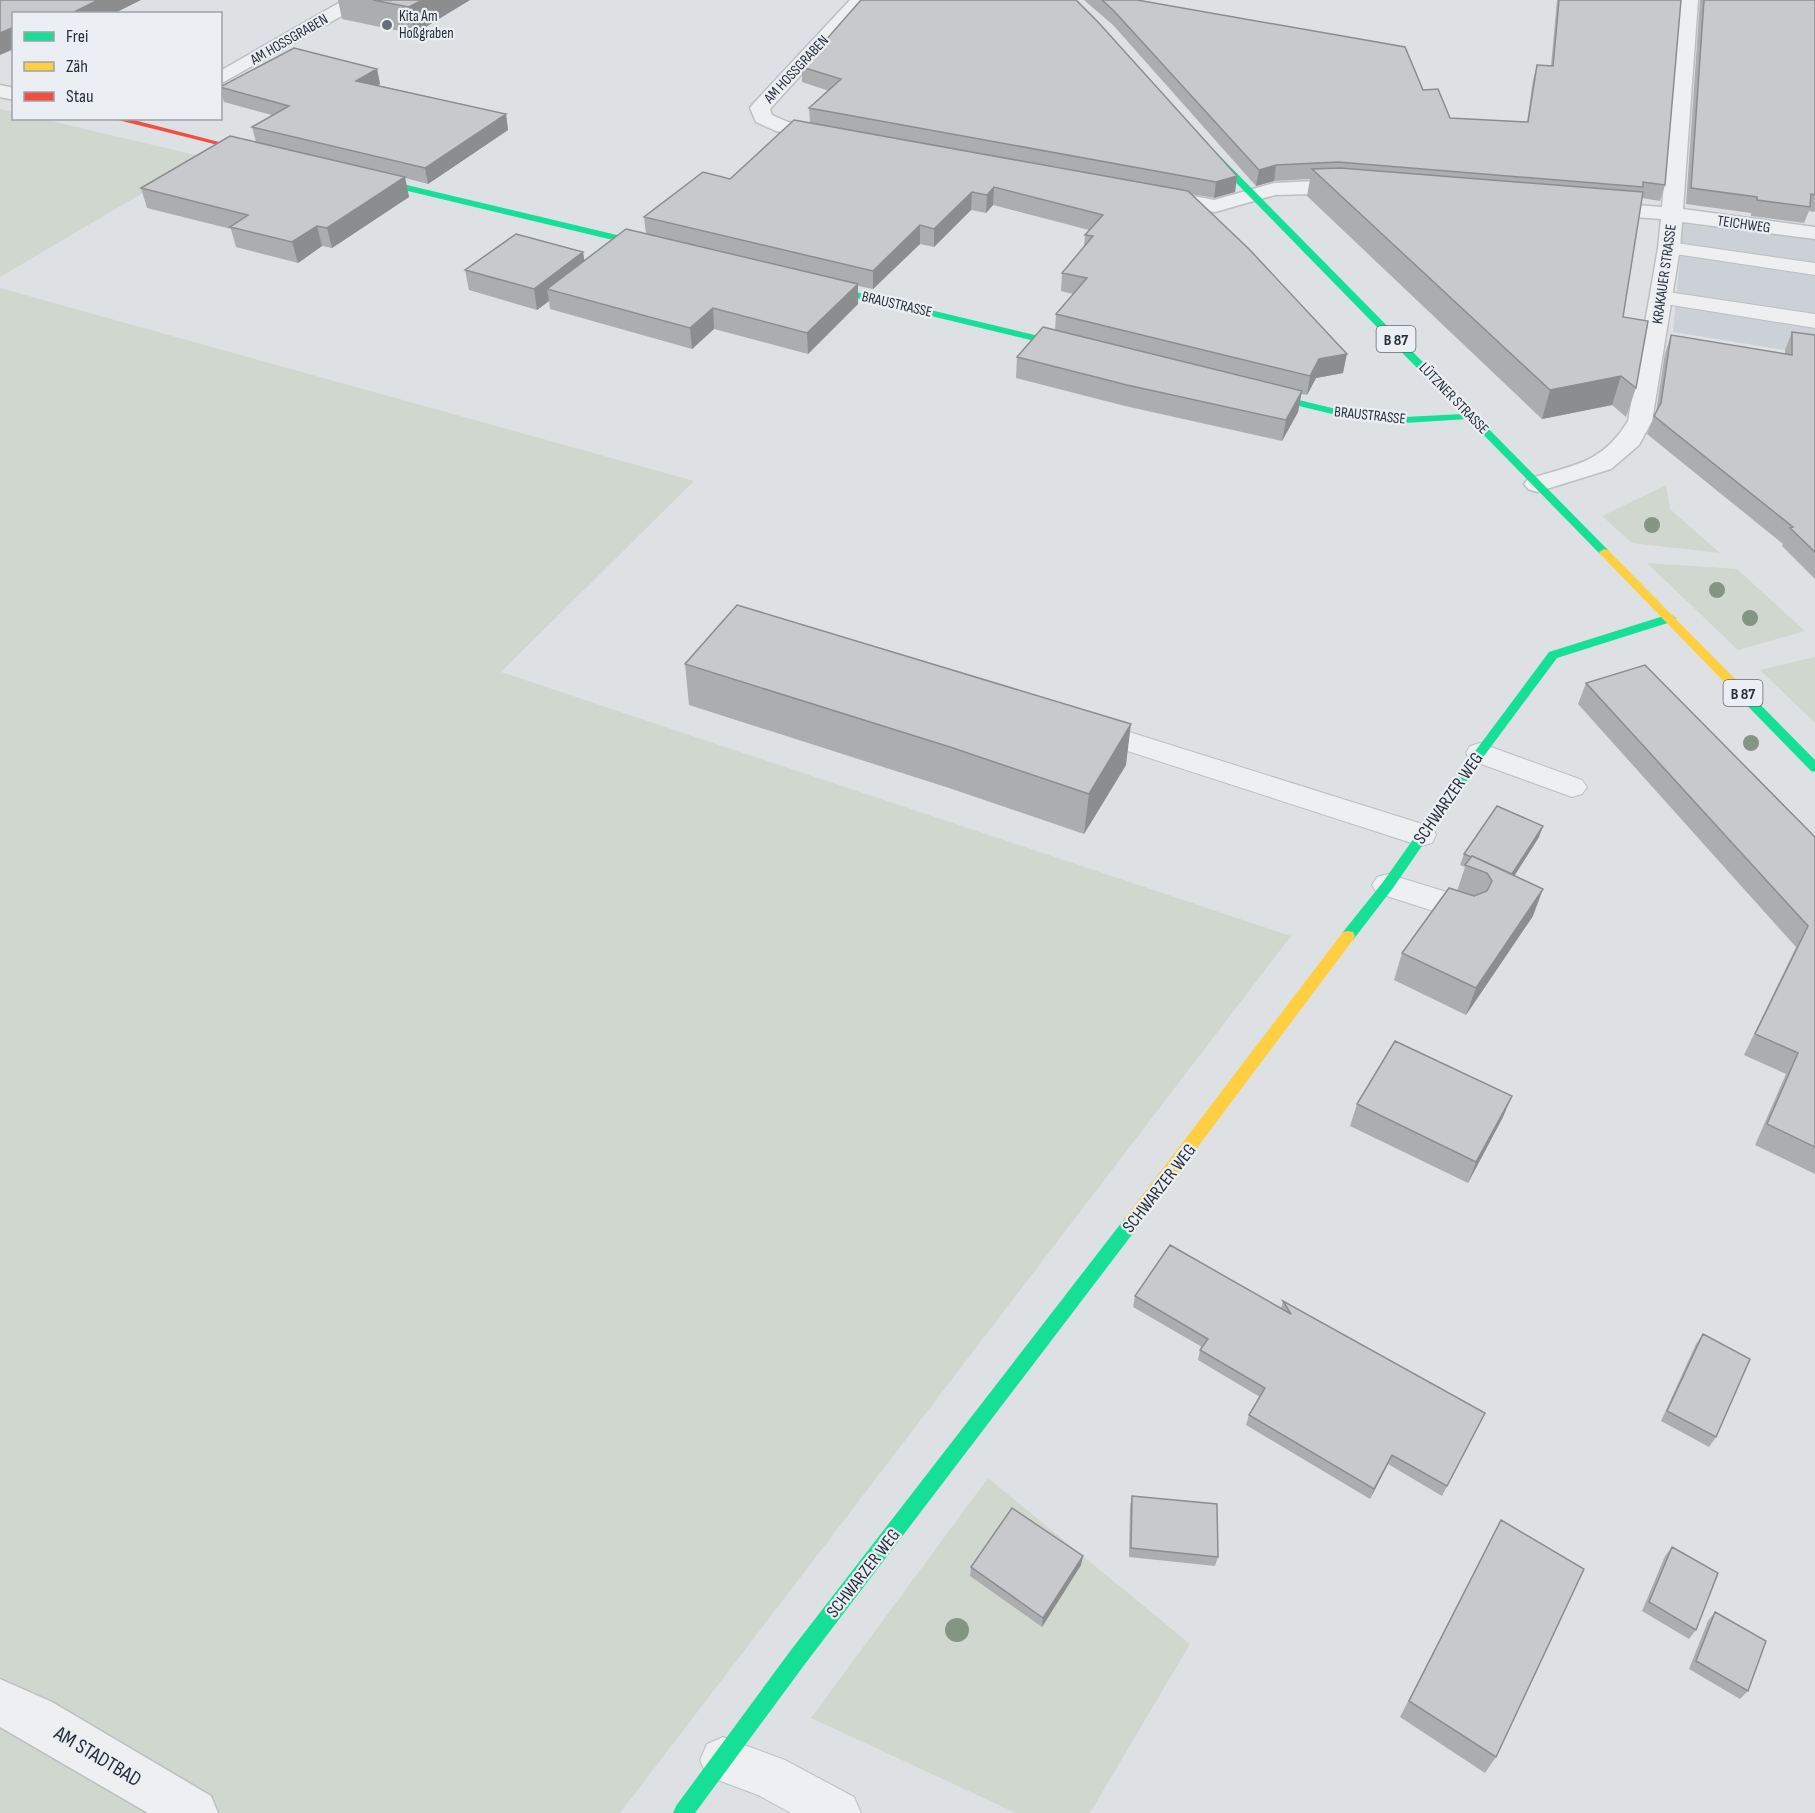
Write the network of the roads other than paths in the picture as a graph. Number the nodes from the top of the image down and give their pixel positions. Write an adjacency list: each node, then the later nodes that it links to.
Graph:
1 (357, 0): 4 (street, AM HOSSGRABEN)
2 (860, 0): 8 (street, AM HOSSGRABEN)
3 (1689, 0): 15 (street, KRAKAUER STRASSE)
4 (222, 78)
5 (130, 120): 6 (street)
6 (146, 122): 9 (street)
7 (1199, 138): 13 (street, LÜTZNER STRASSE / B 87)
8 (853, 140)
9 (279, 158)
10 (349, 174): 18 (street)
11 (1370, 189): 13 (street)
12 (1134, 191): 13 (street)
13 (1252, 196): 25 (street, LÜTZNER STRASSE / B 87)
14 (1579, 206): 15 (street, TEICHWEG)
15 (1672, 214): 16 (street, TEICHWEG); 17 (street, KRAKAUER STRASSE)
16 (1815, 233)
17 (1669, 248): 19 (lane); 21 (street, KRAKAUER STRASSE)
18 (674, 251)
19 (1815, 269)
20 (801, 282): 23 (street, BRAUSTRASSE)
21 (1661, 297): 22 (lane); 26 (street, KRAKAUER STRASSE)
22 (1815, 321)
23 (1090, 351)
24 (1240, 388): 25 (street, BRAUSTRASSE)
25 (1471, 416): 26 (street, LÜTZNER STRASSE / B 87)
26 (1537, 484): 27 (street, LÜTZNER STRASSE / B 87)
27 (1670, 618): 29 (street, SCHWARZER WEG); 30 (street, LÜTZNER STRASSE / B 87)
28 (1060, 719): 32 (lane)
29 (1480, 753): 31 (lane); 32 (street, SCHWARZER WEG)
30 (1815, 768)
31 (1572, 787)
32 (1421, 835): 33 (street, SCHWARZER WEG)
33 (1388, 885): 34 (lane); 36 (street, SCHWARZER WEG)
34 (1465, 909)
35 (0, 1702): 37 (street, AM STADTBAD)
36 (723, 1760): 38 (street, SCHWARZER WEG); 39 (lane)
37 (195, 1813)
38 (683, 1813)
39 (838, 1813)

